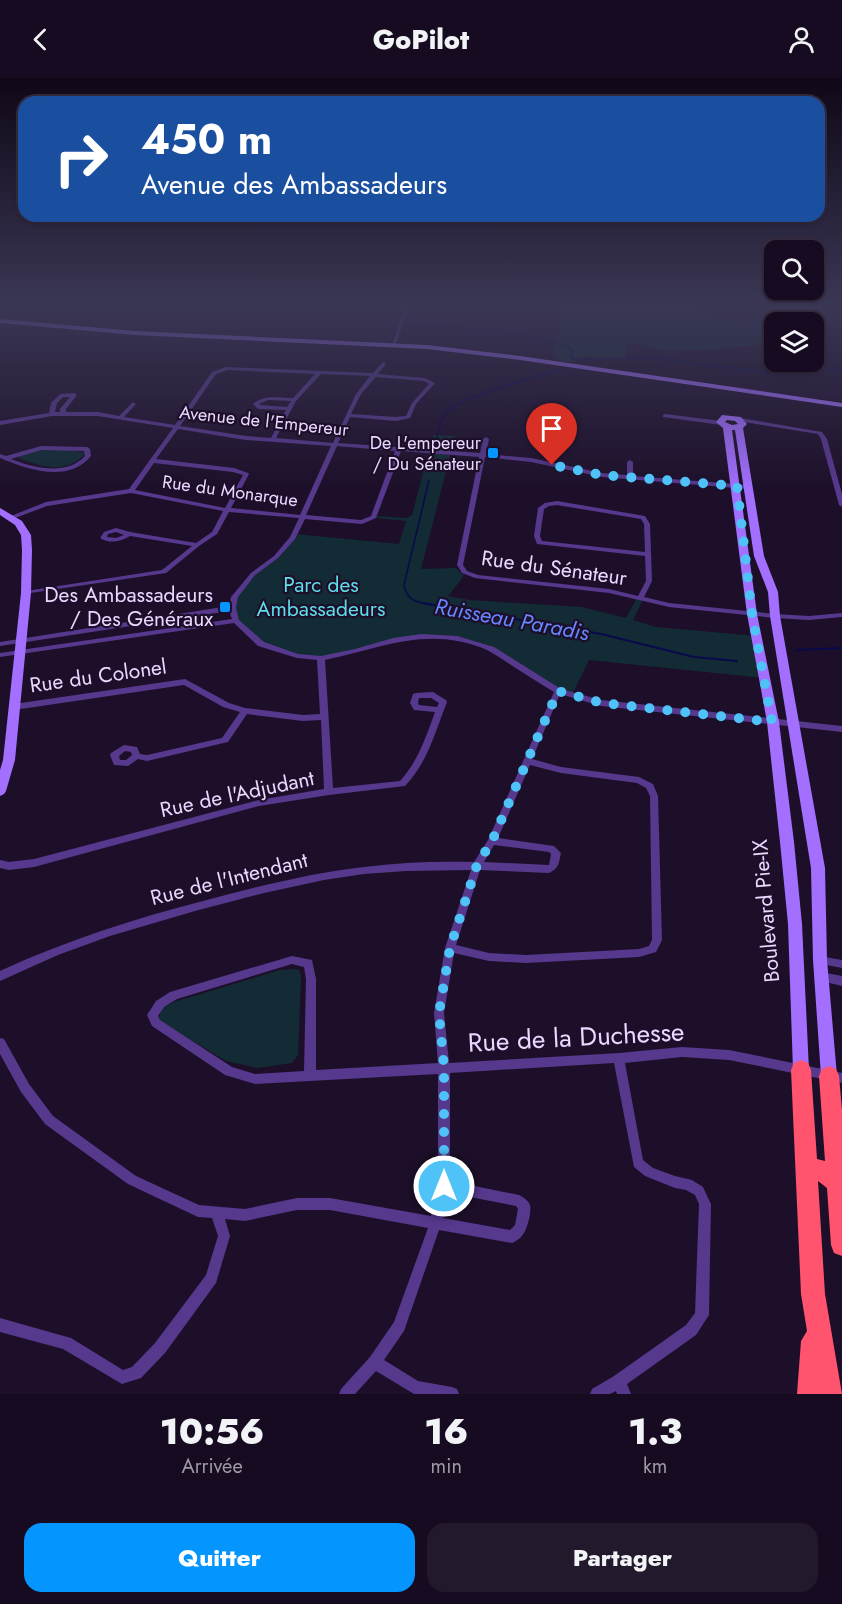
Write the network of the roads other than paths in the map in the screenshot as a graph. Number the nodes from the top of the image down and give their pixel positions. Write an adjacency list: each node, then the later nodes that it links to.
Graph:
1 (380, 367): 4 (street)
2 (584, 367): 7 (street)
3 (318, 374): 4 (street); 5 (street); 17 (street)
4 (376, 375): 11 (street); 11 (street)
5 (294, 400): 8 (street); 8 (street)
6 (133, 404): 13 (street)
7 (842, 405)
8 (289, 409): 18 (street)
9 (63, 413): 10 (street, Avenue de l'Empereur); 10 (street); 13 (street, Avenue de l'Empereur)
10 (52, 414): 14 (street, Avenue de l'Empereur)
11 (348, 415): 20 (street)
12 (665, 416): 15 (street)
13 (121, 417): 17 (street, Avenue de l'Empereur)
14 (0, 423)
15 (723, 423): 16 (street); 27 (street, Boulevard Pie-IX)
16 (740, 424): 27 (street, Boulevard Pie-IX); 29 (street)
17 (176, 428): 18 (street, Avenue de l'Empereur); 24 (street)
18 (273, 439): 20 (street, Avenue de l'Empereur)
19 (486, 439): 22 (street, Rue du Sénateur)
20 (336, 443): 21 (street, Avenue de l'Empereur); 32 (street)
21 (398, 450): 22 (street, Avenue de l'Empereur); 32 (street, Rue du Monarque)
22 (484, 456): 26 (street, Avenue de l'Empereur); 38 (street, Rue du Sénateur)
23 (3, 457): 23 (street)
24 (154, 461): 28 (street); 30 (street)
25 (630, 462): 26 (street)
26 (630, 478): 27 (street, Avenue de l'Empereur)
27 (742, 487): 40 (street, Boulevard Pie-IX); 42 (street, Boulevard Pie-IX)
28 (132, 491): 30 (street, Rue du Monarque); 33 (street, Rue du Monarque)
29 (842, 505)
30 (228, 510): 32 (street, Rue du Monarque); 35 (street)
31 (0, 511): 33 (street)
32 (302, 516): 39 (street)
33 (14, 517): 37 (street)
34 (129, 534): 35 (street)
35 (197, 545): 37 (street)
36 (647, 554): 36 (street); 38 (street)
37 (26, 593): 45 (street)
38 (640, 598): 40 (street, Rue du Sénateur)
39 (232, 608): 43 (street); 45 (street)
40 (752, 614): 42 (street, Rue du Sénateur); 53 (street, Boulevard Pie-IX)
41 (842, 615): 42 (street, Rue du Sénateur)
42 (775, 616): 54 (street, Boulevard Pie-IX)
43 (236, 621): 45 (street); 47 (street)
44 (0, 644): 45 (street)
45 (20, 647): 46 (street); 49 (street)
46 (0, 655)
47 (321, 658): 48 (street); 52 (street)
48 (558, 691): 53 (street); 57 (street)
49 (14, 707): 51 (street, Rue du Colonel); 58 (street)
50 (440, 710): 59 (street, Rue de l'Adjudant)
51 (245, 711): 52 (street, Rue du Colonel); 56 (street)
52 (324, 717): 59 (street)
53 (772, 722): 54 (street); 72 (street, Boulevard Pie-IX)
54 (795, 724): 55 (street); 64 (street, Boulevard Pie-IX)
55 (842, 729)
56 (136, 756)
57 (527, 761): 60 (street); 63 (street)
58 (0, 792)
59 (329, 792): 61 (street, Rue de l'Adjudant)
60 (492, 841): 62 (street); 62 (street, Rue de l'Intendant)
61 (0, 864)
62 (477, 865): 63 (street); 66 (street, Rue de l'Intendant)
63 (450, 948): 71 (street)
64 (820, 960): 65 (street); 67 (street, Boulevard Pie-IX)
65 (842, 964)
66 (0, 976)
67 (821, 977): 68 (street); 74 (street, Boulevard Pie-IX)
68 (842, 981)
69 (0, 1043): 78 (street)
70 (619, 1058): 71 (street, Rue de la Duchesse); 72 (street, Rue de la Duchesse); 84 (street)
71 (444, 1067): 73 (street, Rue de la Duchesse); 77 (street)
72 (801, 1070): 74 (street, Rue de la Duchesse); 75 (highway, Boulevard Pie-IX)
73 (310, 1075): 73 (street, Rue de la Duchesse)
74 (836, 1077): 76 (highway, Boulevard Pie-IX)
75 (806, 1173): 76 (highway); 81 (highway, Boulevard Pie-IX)
76 (837, 1183): 80 (highway, Boulevard Pie-IX)
77 (444, 1186): 79 (street); 79 (street)
78 (217, 1214): 79 (street); 82 (street)
79 (436, 1222): 83 (street)
80 (842, 1245)
81 (815, 1317): 88 (highway); 89 (highway, Boulevard Pie-IX)
82 (0, 1325)
83 (375, 1362): 85 (street); 86 (street)
84 (622, 1388): 87 (street)
85 (346, 1394)
86 (452, 1394)
87 (597, 1394)
88 (810, 1394)
89 (829, 1394)

